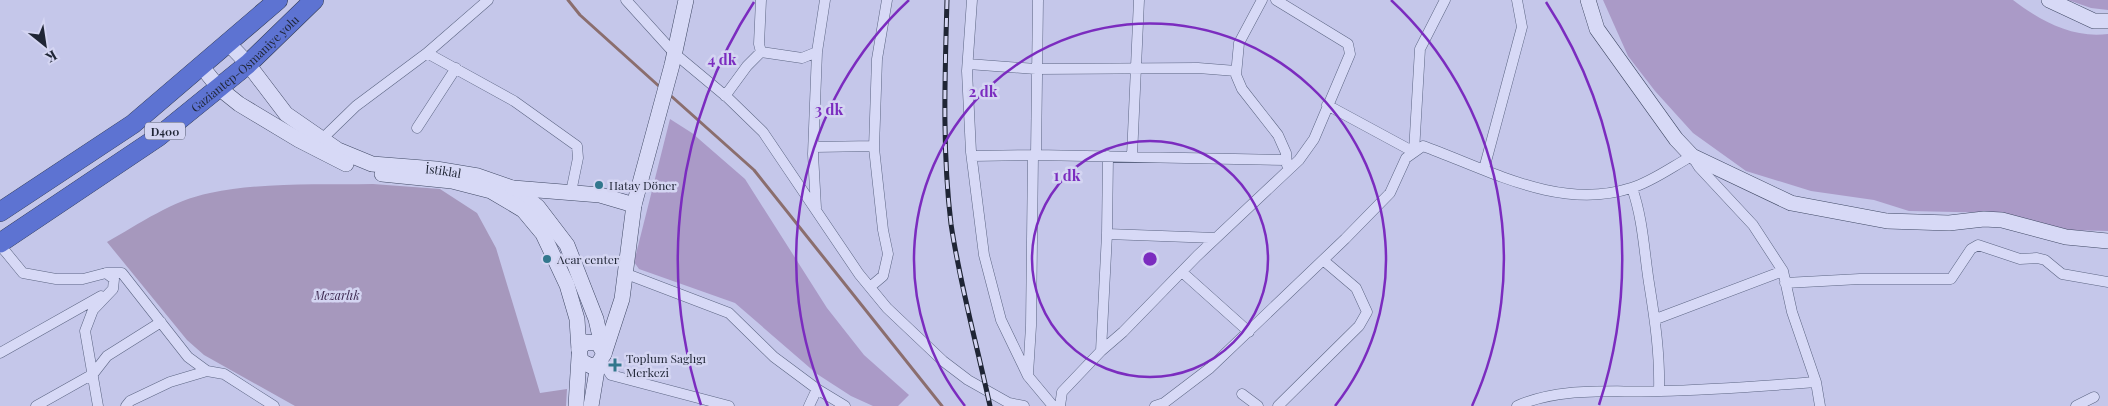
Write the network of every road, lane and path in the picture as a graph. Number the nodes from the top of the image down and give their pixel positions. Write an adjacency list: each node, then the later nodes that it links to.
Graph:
1 (278, 0): 19 (highway, Gaziantep-Osmaniye yolu / D400)
2 (314, 0): 24 (highway, Gaziantep-Osmaniye yolu / D400)
3 (488, 0): 22 (street)
4 (626, 0): 23 (street)
5 (686, 0): 23 (street)
6 (762, 0): 20 (street)
7 (825, 0): 21 (street)
8 (887, 0): 36 (street)
9 (972, 0): 25 (street)
10 (1038, 0): 28 (street)
11 (1139, 0): 29 (street)
12 (1262, 0): 30 (street)
13 (1276, 0): 33 (street)
14 (1446, 0): 38 (street)
15 (1517, 0): 45 (street)
16 (1588, 0): 43 (street)
17 (2049, 0): 18 (street)
18 (2108, 21)
19 (229, 44): 24 (street, İstiklal); 26 (highway, Gaziantep-Osmaniye yolu / D400)
20 (761, 52): 21 (street); 32 (street)
21 (817, 52): 37 (street)
22 (427, 53): 27 (street); 35 (street)
23 (673, 59): 32 (street); 50 (street)
24 (248, 64): 31 (highway, Gaziantep-Osmaniye yolu / D400); 35 (street, İstiklal)
25 (968, 64): 28 (street); 40 (street)
26 (202, 67): 31 (street); 52 (highway, Gaziantep-Osmaniye yolu / D400)
27 (456, 68): 34 (street); 49 (street)
28 (1036, 69): 29 (street); 39 (street)
29 (1137, 69): 30 (street); 42 (street)
30 (1236, 71): 44 (street)
31 (219, 88): 56 (highway, Gaziantep-Osmaniye yolu / D400); 70 (street)
32 (726, 96): 51 (street)
33 (1327, 105): 38 (street); 46 (street)
34 (417, 128)
35 (322, 138): 47 (street, İstiklal)
36 (874, 146): 37 (street); 64 (street)
37 (814, 147): 51 (street)
38 (1414, 152): 45 (street); 57 (street)
39 (1034, 155): 40 (street); 41 (street); 76 (street)
40 (972, 156): 76 (street)
41 (1108, 156): 42 (street); 53 (street)
42 (1132, 156): 44 (street)
43 (1692, 156): 48 (street); 55 (street); 58 (street)
44 (1286, 160): 46 (street)
45 (1484, 169): 48 (street)
46 (1288, 171): 54 (street)
47 (512, 188): 49 (street); 68 (street, İstiklal)
48 (1632, 188): 66 (street)
49 (571, 192): 50 (street)
50 (634, 205): 61 (street)
51 (816, 211): 64 (street)
52 (0, 212)
53 (1107, 234): 54 (street); 71 (street)
54 (1216, 238): 59 (street)
55 (2108, 241)
56 (0, 244): 60 (street)
57 (1323, 260): 69 (street); 96 (street)
58 (1782, 271): 63 (street); 66 (street)
59 (1182, 272): 69 (street); 71 (street)
60 (106, 273): 65 (street); 67 (street)
61 (624, 273): 68 (street); 73 (street); 78 (street)
62 (2108, 282): 63 (street)
63 (1785, 283): 77 (street)
64 (870, 287): 81 (street)
65 (113, 289): 72 (street); 75 (street)
66 (1656, 319): 79 (street)
67 (161, 322): 74 (street); 75 (street)
68 (597, 327): 70 (street); 73 (street, İstiklal)
69 (1249, 332): 94 (street)
70 (581, 350): 73 (street); 73 (street); 86 (street)
71 (1101, 351): 93 (street)
72 (0, 353)
73 (602, 357): 87 (street); 88 (street)
74 (208, 371): 84 (street); 85 (street)
75 (93, 374): 82 (street); 83 (street)
76 (1028, 376): 92 (street)
77 (1816, 382): 79 (street); 98 (street)
78 (817, 389): 89 (street); 90 (street)
79 (1658, 392): 97 (street)
80 (1242, 394): 95 (street)
81 (1014, 405): 91 (street)
82 (36, 406)
83 (98, 406)
84 (126, 406)
85 (274, 406)
86 (576, 406)
87 (591, 406)
88 (729, 406)
89 (809, 406)
90 (845, 406)
91 (1024, 406)
92 (1053, 406)
93 (1060, 406)
94 (1155, 406)
95 (1258, 406)
96 (1278, 406)
97 (1517, 406)
98 (1820, 406)
99 (2076, 406): 100 (street)
100 (2083, 406)

